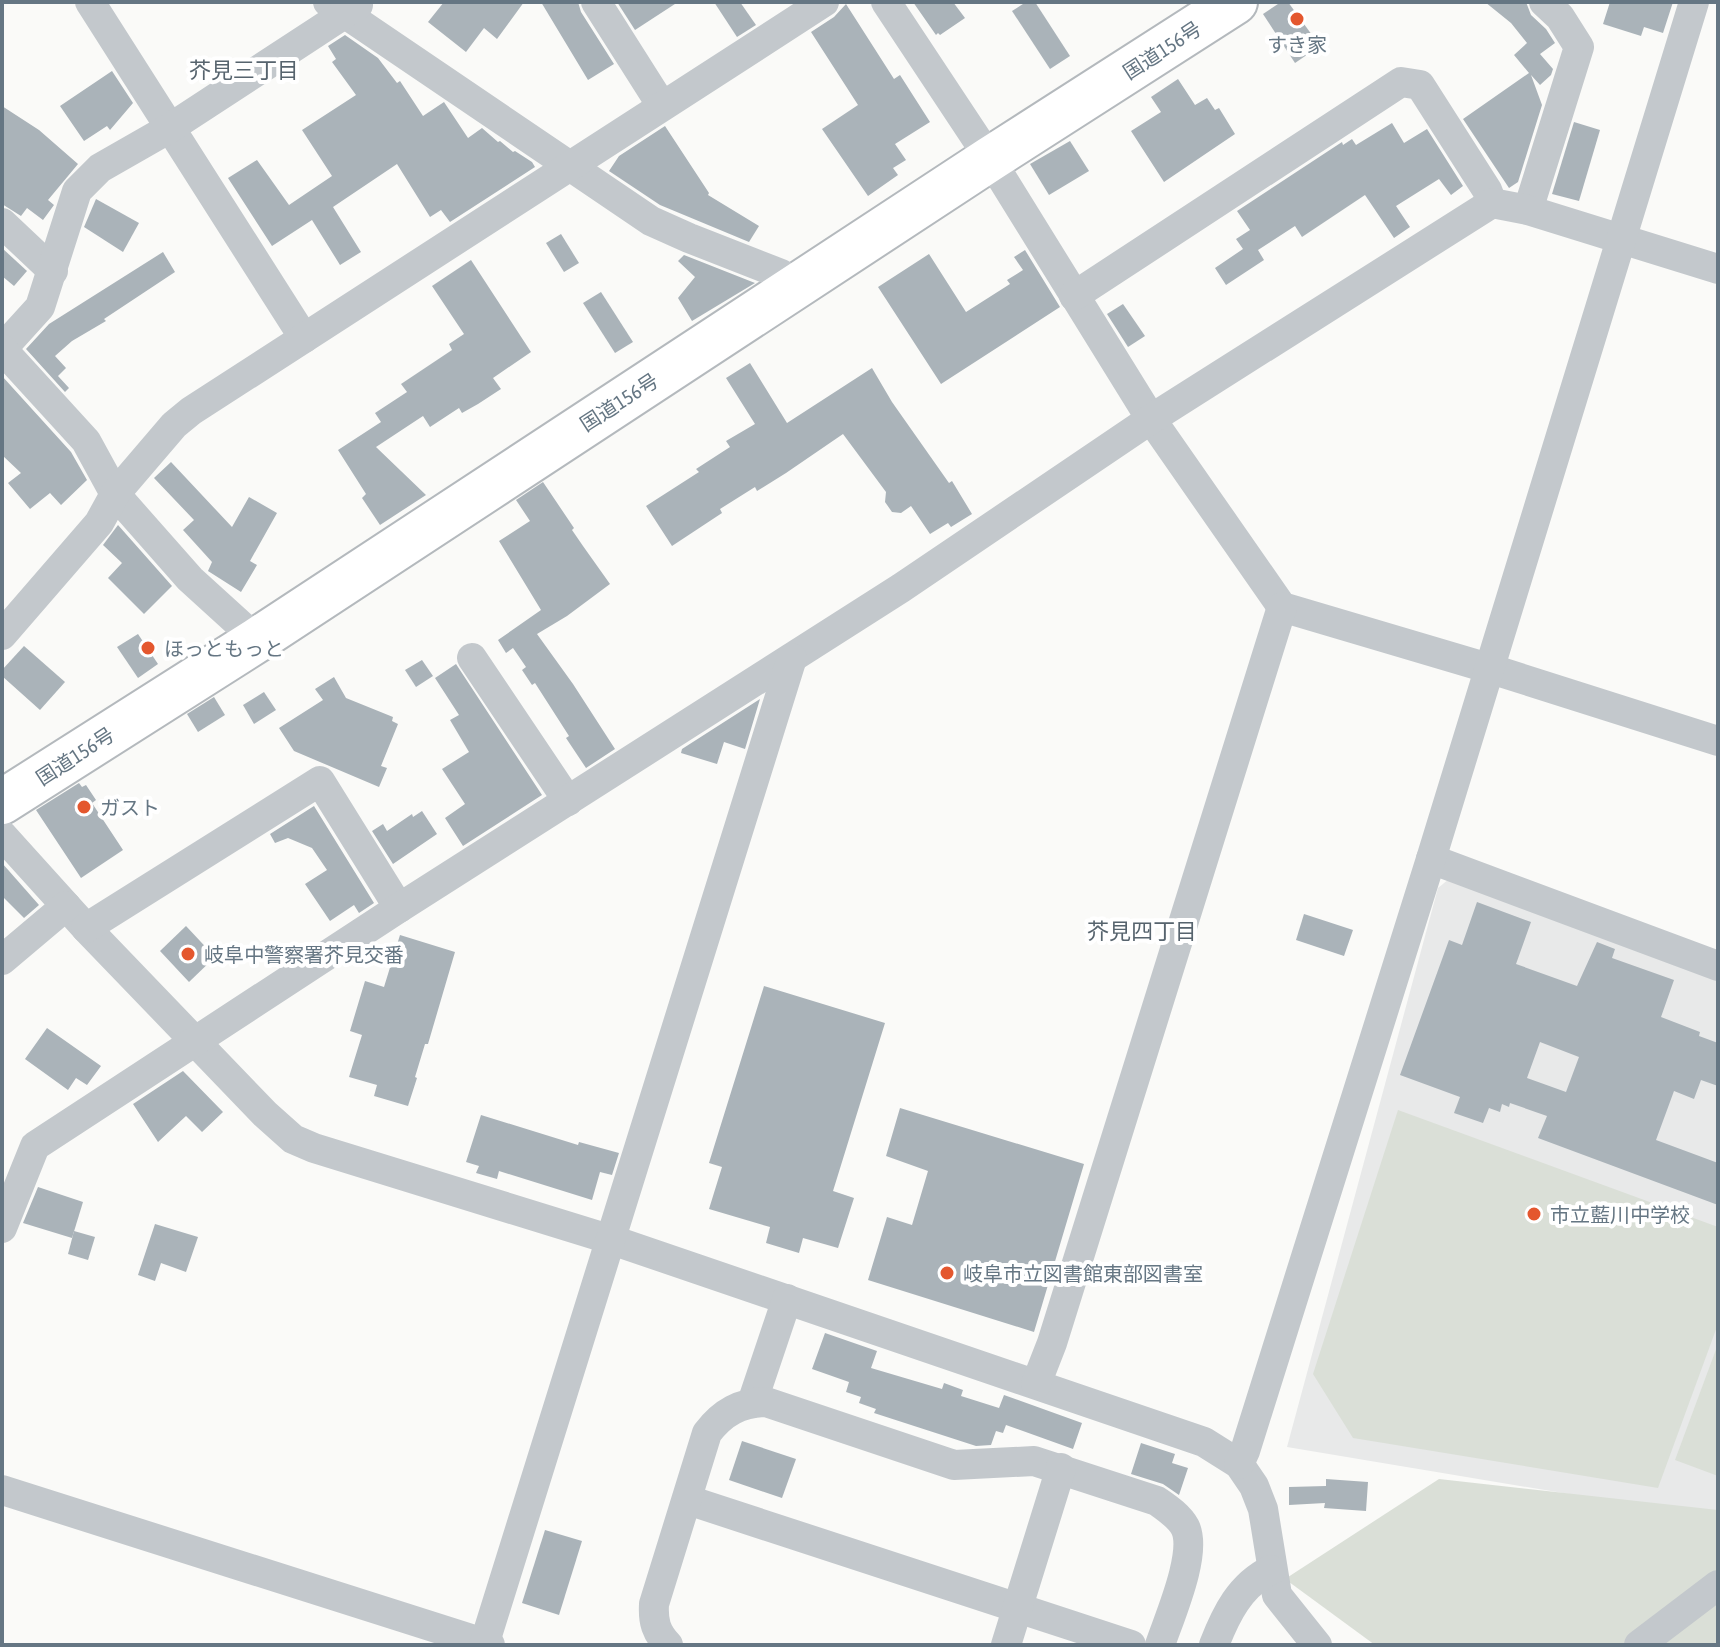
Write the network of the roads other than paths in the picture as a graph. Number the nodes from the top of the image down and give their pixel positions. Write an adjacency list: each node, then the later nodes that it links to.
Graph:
1 (90, 2): 10 (street)
2 (596, 2): 9 (street)
3 (824, 2): 9 (street)
4 (886, 2): 11 (street)
5 (1235, 2): 11 (highway, 国道156号)
6 (1544, 2): 14 (street)
7 (1694, 2): 16 (street)
8 (345, 6): 10 (street); 12 (street)
9 (662, 106): 12 (street)
10 (170, 128): 18 (street); 21 (street)
11 (990, 159): 19 (highway, 国道156号); 20 (street)
12 (569, 166): 19 (street); 21 (street)
13 (1492, 203): 14 (street); 20 (street); 22 (street)
14 (1528, 210): 16 (street)
15 (2, 223): 18 (street)
16 (1620, 238): 17 (street); 29 (street)
17 (1718, 269)
18 (53, 271): 23 (street)
19 (796, 286): 26 (highway, 国道156号)
20 (1074, 296): 22 (street)
21 (304, 338): 23 (street)
22 (1151, 419): 24 (street); 28 (street)
23 (115, 494): 25 (street); 26 (street)
24 (1282, 607): 29 (street); 43 (street)
25 (2, 635)
26 (257, 640): 32 (highway, 国道156号)
27 (472, 658): 31 (street)
28 (792, 658): 31 (street); 41 (street)
29 (1488, 668): 30 (street); 34 (street)
30 (1718, 741)
31 (568, 801): 35 (street)
32 (2, 802)
33 (2, 835): 36 (street)
34 (1431, 859): 38 (street); 45 (street)
35 (399, 908): 36 (street); 39 (street)
36 (76, 917): 37 (street); 39 (street)
37 (2, 960)
38 (1718, 966)
39 (193, 1041): 40 (street); 41 (street)
40 (2, 1228)
41 (612, 1240): 42 (street); 52 (street)
42 (787, 1299): 43 (street); 44 (street)
43 (1036, 1384): 45 (street)
44 (752, 1403): 46 (street); 48 (street)
45 (1239, 1464): 49 (street)
46 (1061, 1468): 51 (street); 56 (street)
47 (2, 1490): 52 (street)
48 (688, 1500): 51 (street); 53 (street)
49 (1271, 1570): 57 (street); 58 (street)
50 (1718, 1585): 59 (street)
51 (1018, 1609): 54 (street); 55 (street)
52 (486, 1644)
53 (668, 1645)
54 (1006, 1645)
55 (1131, 1645)
56 (1160, 1645)
57 (1214, 1645)
58 (1317, 1645)
59 (1639, 1645)

